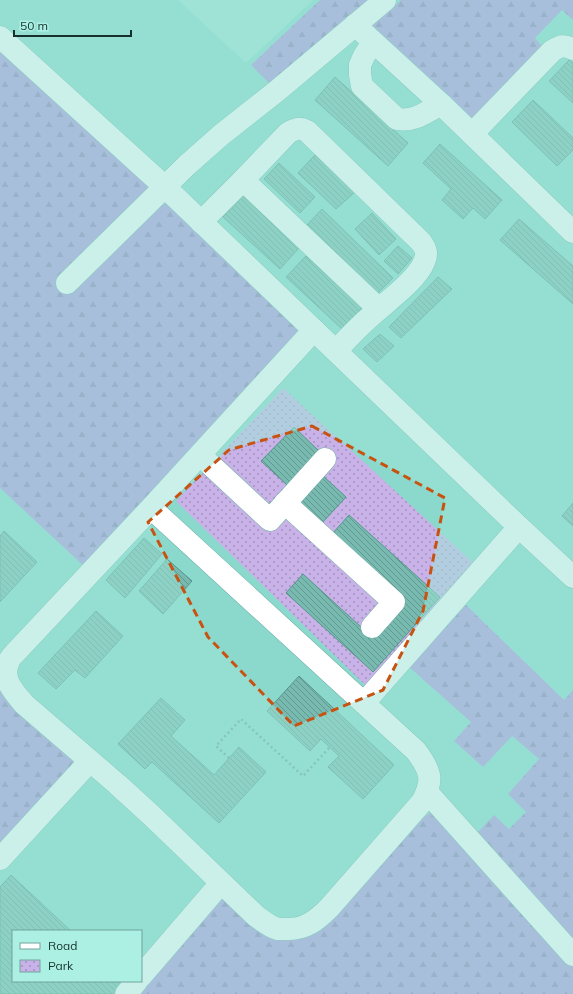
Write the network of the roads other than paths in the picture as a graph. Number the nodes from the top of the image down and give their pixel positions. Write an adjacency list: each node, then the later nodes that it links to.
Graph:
1 (385, 0): 2 (lane)
2 (355, 25): 4 (lane); 9 (lane)
3 (0, 37): 9 (lane)
4 (373, 42): 6 (lane); 6 (lane)
5 (573, 49): 7 (lane)
6 (441, 104): 7 (lane)
7 (472, 134): 11 (lane)
8 (243, 180): 10 (lane); 13 (lane); 13 (lane)
9 (165, 187): 10 (lane); 12 (lane)
10 (201, 222): 14 (lane)
11 (573, 232)
12 (67, 284)
13 (379, 309): 15 (lane)
14 (314, 330): 15 (lane); 16 (lane)
15 (336, 351): 20 (lane)
16 (200, 455): 18 (lane); 19 (lane)
17 (325, 459): 18 (lane)
18 (285, 503): 22 (lane)
19 (151, 508): 23 (lane); 24 (lane)
20 (519, 527): 21 (lane); 23 (lane)
21 (573, 577)
22 (372, 627)
23 (364, 703): 25 (lane)
24 (90, 761): 26 (lane); 27 (lane)
25 (428, 792): 27 (lane); 28 (lane)
26 (0, 859)
27 (221, 883): 29 (lane)
28 (573, 955)
29 (142, 975)
30 (136, 982): 31 (lane)
31 (126, 994)

